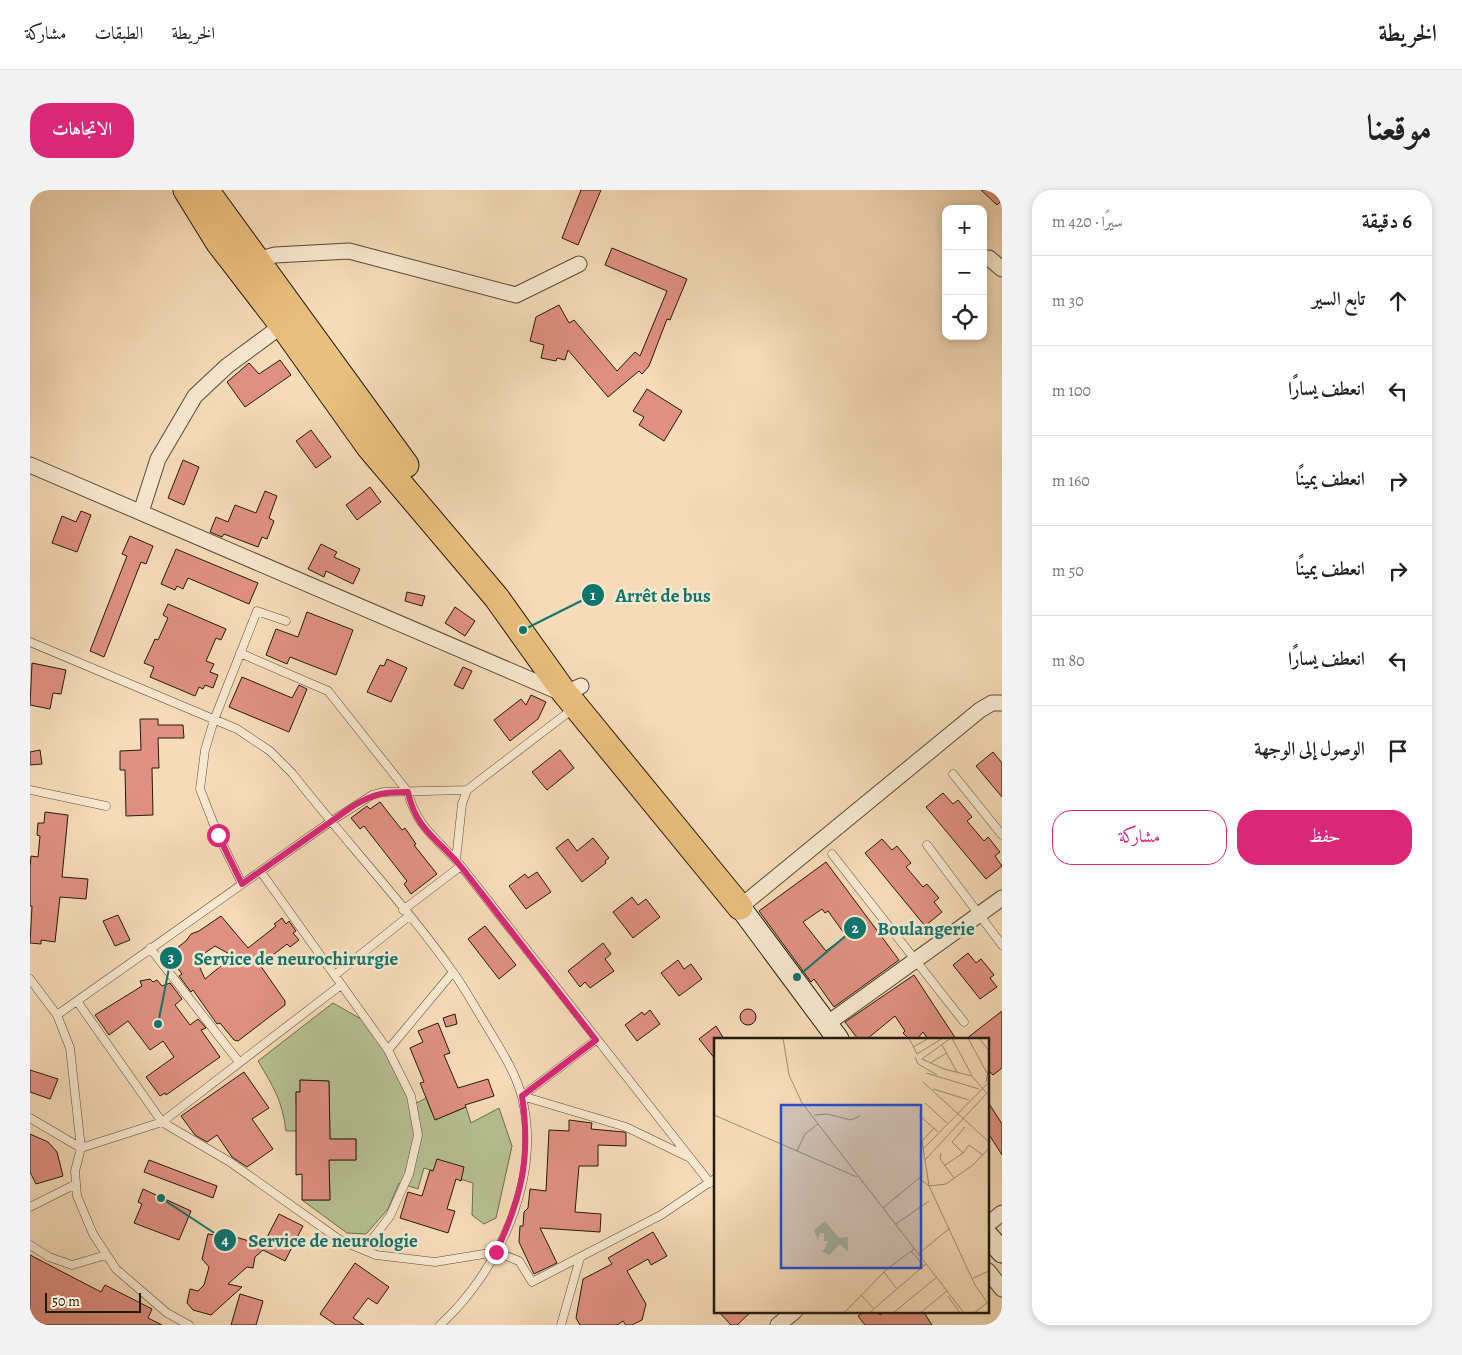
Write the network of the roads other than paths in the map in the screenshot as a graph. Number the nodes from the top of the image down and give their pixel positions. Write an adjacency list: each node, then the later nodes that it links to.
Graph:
1 (186, 190): 7 (highway)
2 (206, 190): 4 (highway)
3 (990, 258): 6 (street)
4 (256, 260): 5 (street); 7 (highway)
5 (579, 264)
6 (1002, 269)
7 (289, 320): 9 (street); 13 (highway)
8 (30, 465): 9 (street)
9 (140, 512): 13 (street)
10 (286, 621): 12 (lane)
11 (30, 642): 15 (lane)
12 (240, 653): 15 (lane); 19 (lane)
13 (574, 694): 18 (lane); 29 (highway)
14 (1002, 703): 29 (street)
15 (214, 720): 21 (lane); 27 (lane)
16 (953, 774): 22 (lane)
17 (30, 790): 20 (lane)
18 (467, 790): 19 (lane); 25 (lane)
19 (408, 792): 21 (lane); 25 (lane)
20 (106, 806)
21 (330, 822): 26 (lane); 30 (lane)
22 (1002, 835)
23 (927, 845): 31 (lane)
24 (832, 854): 34 (lane)
25 (458, 863): 30 (lane); 43 (lane)
26 (261, 872): 27 (lane); 36 (lane)
27 (242, 884): 33 (lane)
28 (1002, 898): 31 (street)
29 (740, 907): 42 (main road)
30 (406, 913): 35 (lane); 36 (lane)
31 (978, 914): 32 (lane); 34 (street)
32 (1002, 945)
33 (150, 948): 39 (lane); 45 (lane)
34 (916, 960): 41 (lane); 42 (street)
35 (453, 972): 44 (lane); 46 (lane)
36 (334, 975): 38 (lane)
37 (30, 979): 40 (lane)
38 (341, 985): 44 (lane); 45 (lane)
39 (77, 1001): 40 (lane); 48 (lane)
40 (56, 1015): 49 (lane)
41 (964, 1022)
42 (833, 1031)
43 (596, 1040): 46 (lane); 50 (lane)
44 (388, 1050): 58 (lane)
45 (239, 1062): 48 (lane)
46 (522, 1096): 50 (lane); 59 (lane)
47 (30, 1118): 49 (lane)
48 (162, 1122): 49 (lane); 58 (lane)
49 (81, 1148): 52 (lane)
50 (690, 1158): 51 (lane)
51 (713, 1180): 62 (lane)
52 (76, 1184): 53 (lane); 61 (lane)
53 (30, 1207)
54 (1002, 1213): 55 (street)
55 (989, 1223)
56 (989, 1237): 60 (main road)
57 (30, 1245): 61 (lane)
58 (364, 1250): 59 (lane)
59 (496, 1252): 62 (lane); 67 (lane)
60 (1002, 1252)
61 (106, 1255): 66 (lane)
62 (580, 1258): 68 (lane)
63 (989, 1273): 64 (street)
64 (1002, 1289)
65 (794, 1312): 69 (street)
66 (189, 1325)
67 (440, 1325)
68 (561, 1325)
69 (778, 1325)

